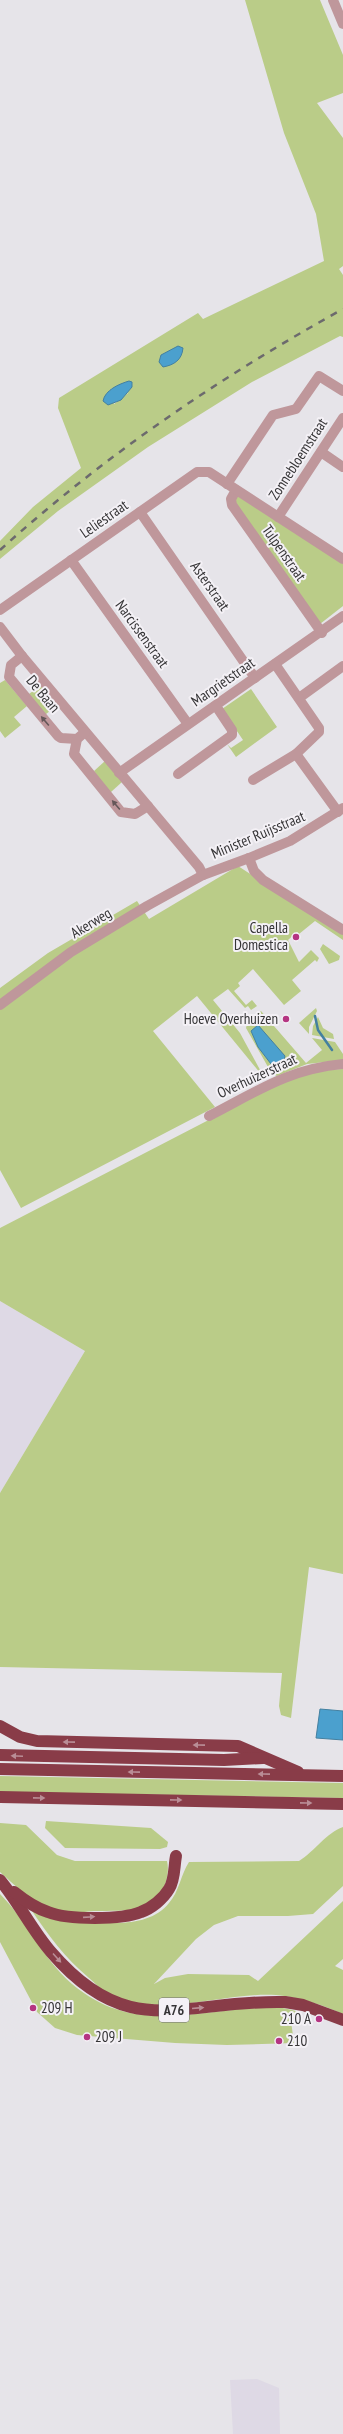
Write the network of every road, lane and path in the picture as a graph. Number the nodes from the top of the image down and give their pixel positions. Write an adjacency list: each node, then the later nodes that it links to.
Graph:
1 (333, 0): 2 (street)
2 (343, 24)
3 (343, 391): 7 (street, Zonnebloemstraat)
4 (343, 418): 5 (street, Zonnebloemstraat)
5 (321, 452): 6 (street); 9 (street, Zonnebloemstraat)
6 (343, 466)
7 (232, 487): 8 (street, Leliestraat); 9 (street, Tulpenstraat); 15 (street, Tulpenstraat)
8 (140, 512): 11 (street, Leliestraat); 19 (street, Asterstraat)
9 (278, 517): 10 (street, Tulpenstraat)
10 (343, 559)
11 (71, 560): 12 (street, Leliestraat); 22 (street, Narcissenstraat)
12 (0, 610)
13 (343, 616): 15 (street, Margrietstraat)
14 (0, 627): 16 (street, De Baan)
15 (322, 633): 17 (street, Margrietstraat)
16 (22, 656): 23 (street, De Baan); 24 (street, De Baan, one-way to 16)
17 (275, 664): 19 (street, Margrietstraat); 20 (street)
18 (343, 666): 20 (street)
19 (256, 678): 21 (street, Margrietstraat)
20 (299, 698): 25 (street)
21 (216, 706): 22 (street, Margrietstraat); 27 (street)
22 (188, 724): 26 (street, Margrietstraat)
23 (85, 732): 24 (street); 26 (street, De Baan)
24 (77, 739): 29 (street, one-way to 24)
25 (296, 754): 28 (street); 30 (street)
26 (119, 773): 29 (street, De Baan)
27 (178, 774)
28 (253, 780)
29 (148, 806): 32 (street, De Baan)
30 (341, 810): 31 (street, Minister Ruijsstraat)
31 (249, 858): 32 (street, Minister Ruijsstraat); 33 (street)
32 (203, 875): 34 (street, Akerweg)
33 (343, 930)
34 (0, 1005)
35 (343, 1064): 36 (street, Overhuizerstraat)
36 (209, 1116)
37 (0, 1726): 39 (highway, one-way to 37)
38 (0, 1755): 39 (highway, one-way to 38)
39 (268, 1758): 41 (highway)
40 (0, 1769): 41 (highway, one-way to 40)
41 (303, 1774): 42 (highway)
42 (343, 1776)
43 (0, 1797): 44 (highway, one-way to 44)
44 (343, 1804)
45 (176, 1856): 46 (highway, A76, one-way to 45)
46 (2, 1883): 47 (highway, A76, one-way to 47)
47 (343, 2020)

